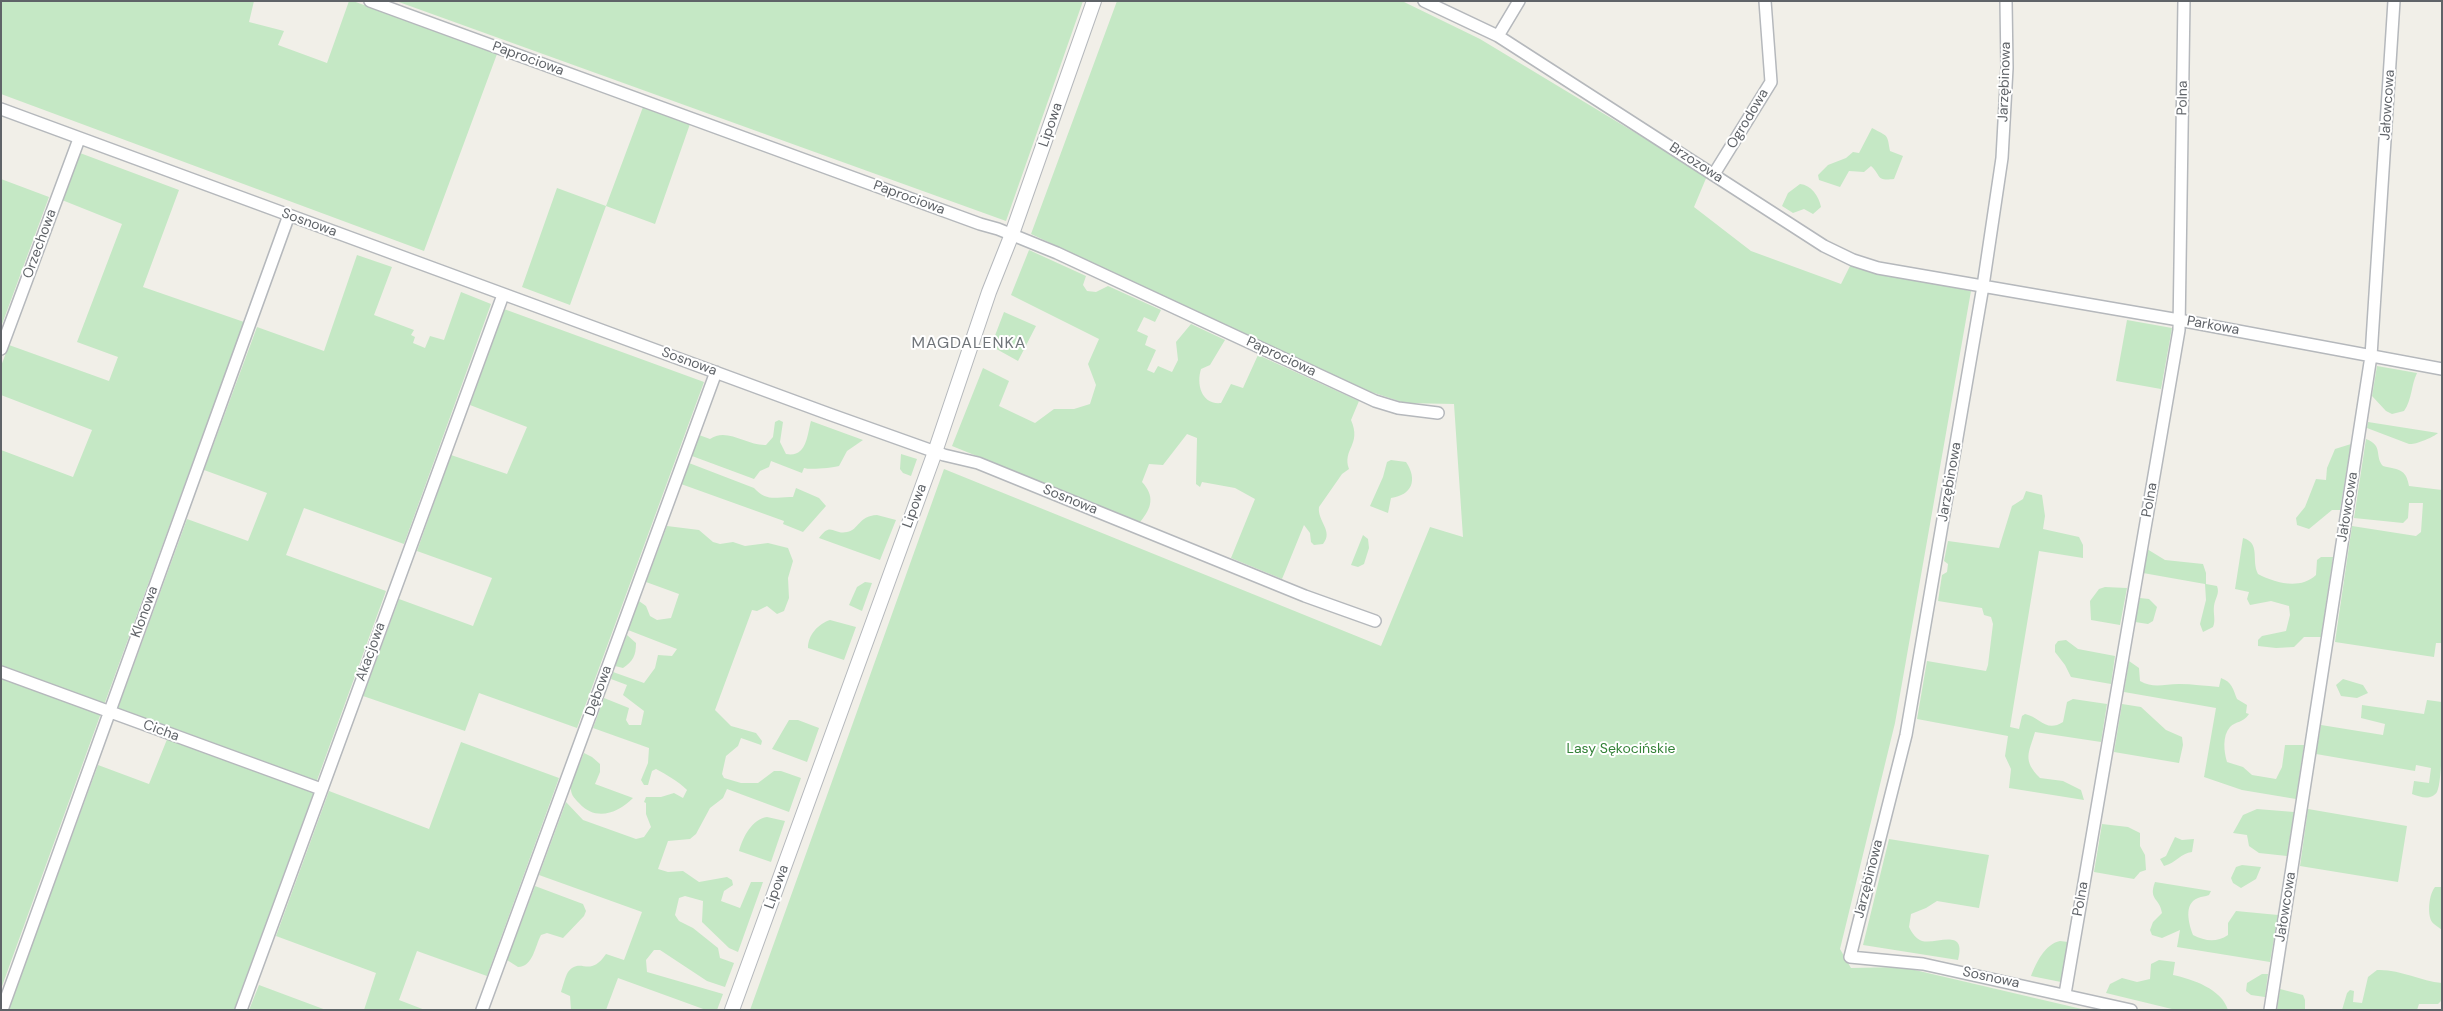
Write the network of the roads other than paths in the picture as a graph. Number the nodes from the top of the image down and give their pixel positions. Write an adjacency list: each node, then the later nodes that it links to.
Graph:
1 (370, 1): 14 (street, Paprociowa)
2 (1094, 1): 14 (street, Lipowa)
3 (1424, 1): 9 (street, Brzozowa)
4 (1519, 1): 9 (street)
5 (1765, 1): 12 (street, Ogrodowa)
6 (2006, 1): 15 (street, Jarzębinowa)
7 (2184, 1): 17 (street, Polna)
8 (2394, 1): 19 (street, Jałowcowa)
9 (1498, 36): 12 (street, Brzozowa)
10 (1, 109): 11 (street, Sosnowa)
11 (78, 138): 13 (street, Sosnowa); 18 (street, Orzechowa)
12 (1714, 174): 15 (street, Brzozowa)
13 (289, 215): 16 (street, Sosnowa); 26 (street, Klonowa)
14 (1012, 234): 22 (street, Paprociowa); 23 (street, Lipowa)
15 (1984, 286): 17 (street, Parkowa); 28 (street, Jarzębinowa)
16 (503, 295): 21 (street, Sosnowa); 27 (street, Akacjowa)
17 (2180, 320): 19 (street, Parkowa); 29 (street, Polna)
18 (1, 349)
19 (2371, 356): 20 (street, Parkowa); 35 (street, Jałowcowa)
20 (2442, 369)
21 (716, 372): 23 (street, Sosnowa); 32 (street, Dębowa)
22 (1438, 412)
23 (935, 452): 24 (street, Sosnowa); 33 (street, Lipowa)
24 (1375, 621)
25 (1, 672): 26 (street, Cicha)
26 (109, 712): 27 (street, Cicha); 30 (street, Klonowa)
27 (321, 789): 31 (street, Akacjowa)
28 (1850, 957): 29 (street, Sosnowa)
29 (2065, 994): 34 (street, Sosnowa)
30 (2, 1010)
31 (241, 1010)
32 (482, 1010)
33 (732, 1010)
34 (2131, 1010)
35 (2270, 1010)

